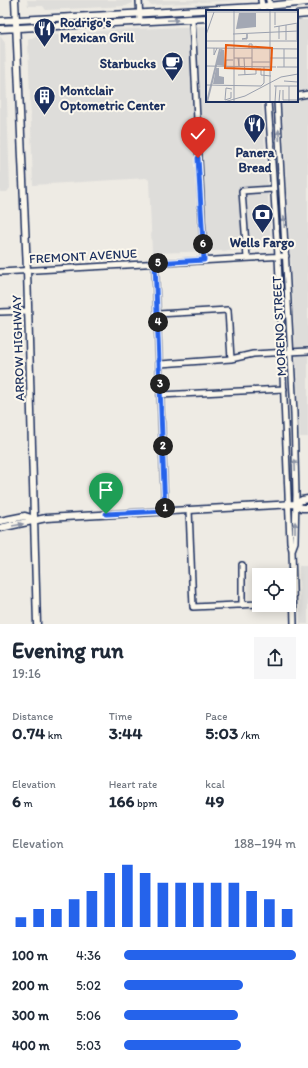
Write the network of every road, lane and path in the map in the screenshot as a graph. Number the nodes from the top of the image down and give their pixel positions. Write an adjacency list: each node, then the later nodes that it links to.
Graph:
1 (15, 0): 11 (main road, ARROW HIGHWAY)
2 (139, 0): 6 (street)
3 (308, 2): 5 (main road)
4 (262, 6): 5 (main road); 6 (main road)
5 (270, 6)
6 (140, 13): 11 (main road); 13 (street)
7 (308, 14): 8 (main road)
8 (298, 15)
9 (206, 18): 10 (main road)
10 (192, 19): 13 (main road, one-way to 10); 24 (street)
11 (16, 20): 12 (main road); 14 (main road, ARROW HIGHWAY)
12 (0, 21)
13 (140, 22): 14 (main road)
14 (16, 28): 15 (main road); 26 (main road, ARROW HIGHWAY)
15 (0, 29)
16 (308, 94): 17 (street)
17 (298, 96)
18 (268, 102): 20 (street, MORENO STREET)
19 (278, 102): 22 (street, MORENO STREET, one-way to 19)
20 (273, 189): 21 (street, MORENO STREET); 23 (street)
21 (278, 256): 22 (street, FREMONT AVENUE); 23 (street, FREMONT AVENUE); 33 (street, MORENO STREET)
22 (286, 256): 31 (street, MORENO STREET)
23 (247, 258): 24 (street, FREMONT AVENUE)
24 (204, 260): 25 (street, FREMONT AVENUE)
25 (155, 263): 26 (street, FREMONT AVENUE); 30 (street)
26 (26, 270): 27 (street, FREMONT AVENUE); 28 (main road, ARROW HIGHWAY)
27 (0, 272)
28 (28, 311): 29 (street); 44 (main road, ARROW HIGHWAY)
29 (0, 312)
30 (158, 314): 34 (street); 35 (street)
31 (291, 351): 32 (street); 33 (street); 40 (street, MORENO STREET, one-way to 31)
32 (308, 351)
33 (283, 352): 34 (street); 36 (street, MORENO STREET)
34 (231, 359): 35 (street)
35 (160, 364): 37 (street)
36 (284, 389): 37 (street); 39 (street, MORENO STREET)
37 (160, 395): 43 (street)
38 (308, 499): 40 (main road)
39 (288, 504): 40 (main road); 42 (main road); 47 (street, MORENO STREET)
40 (296, 504): 41 (main road); 47 (street, MORENO STREET, one-way to 40)
41 (308, 508)
42 (189, 510): 43 (main road); 51 (street)
43 (165, 511): 44 (main road)
44 (34, 519): 45 (main road); 46 (main road, one-way to 44); 53 (main road, ARROW HIGHWAY)
45 (0, 521)
46 (0, 528)
47 (292, 550): 49 (street, MORENO STREET)
48 (242, 565): 51 (street)
49 (292, 568)
50 (252, 604): 51 (street)
51 (242, 605)
52 (292, 612): 54 (street, MORENO STREET)
53 (37, 624)
54 (294, 624)

